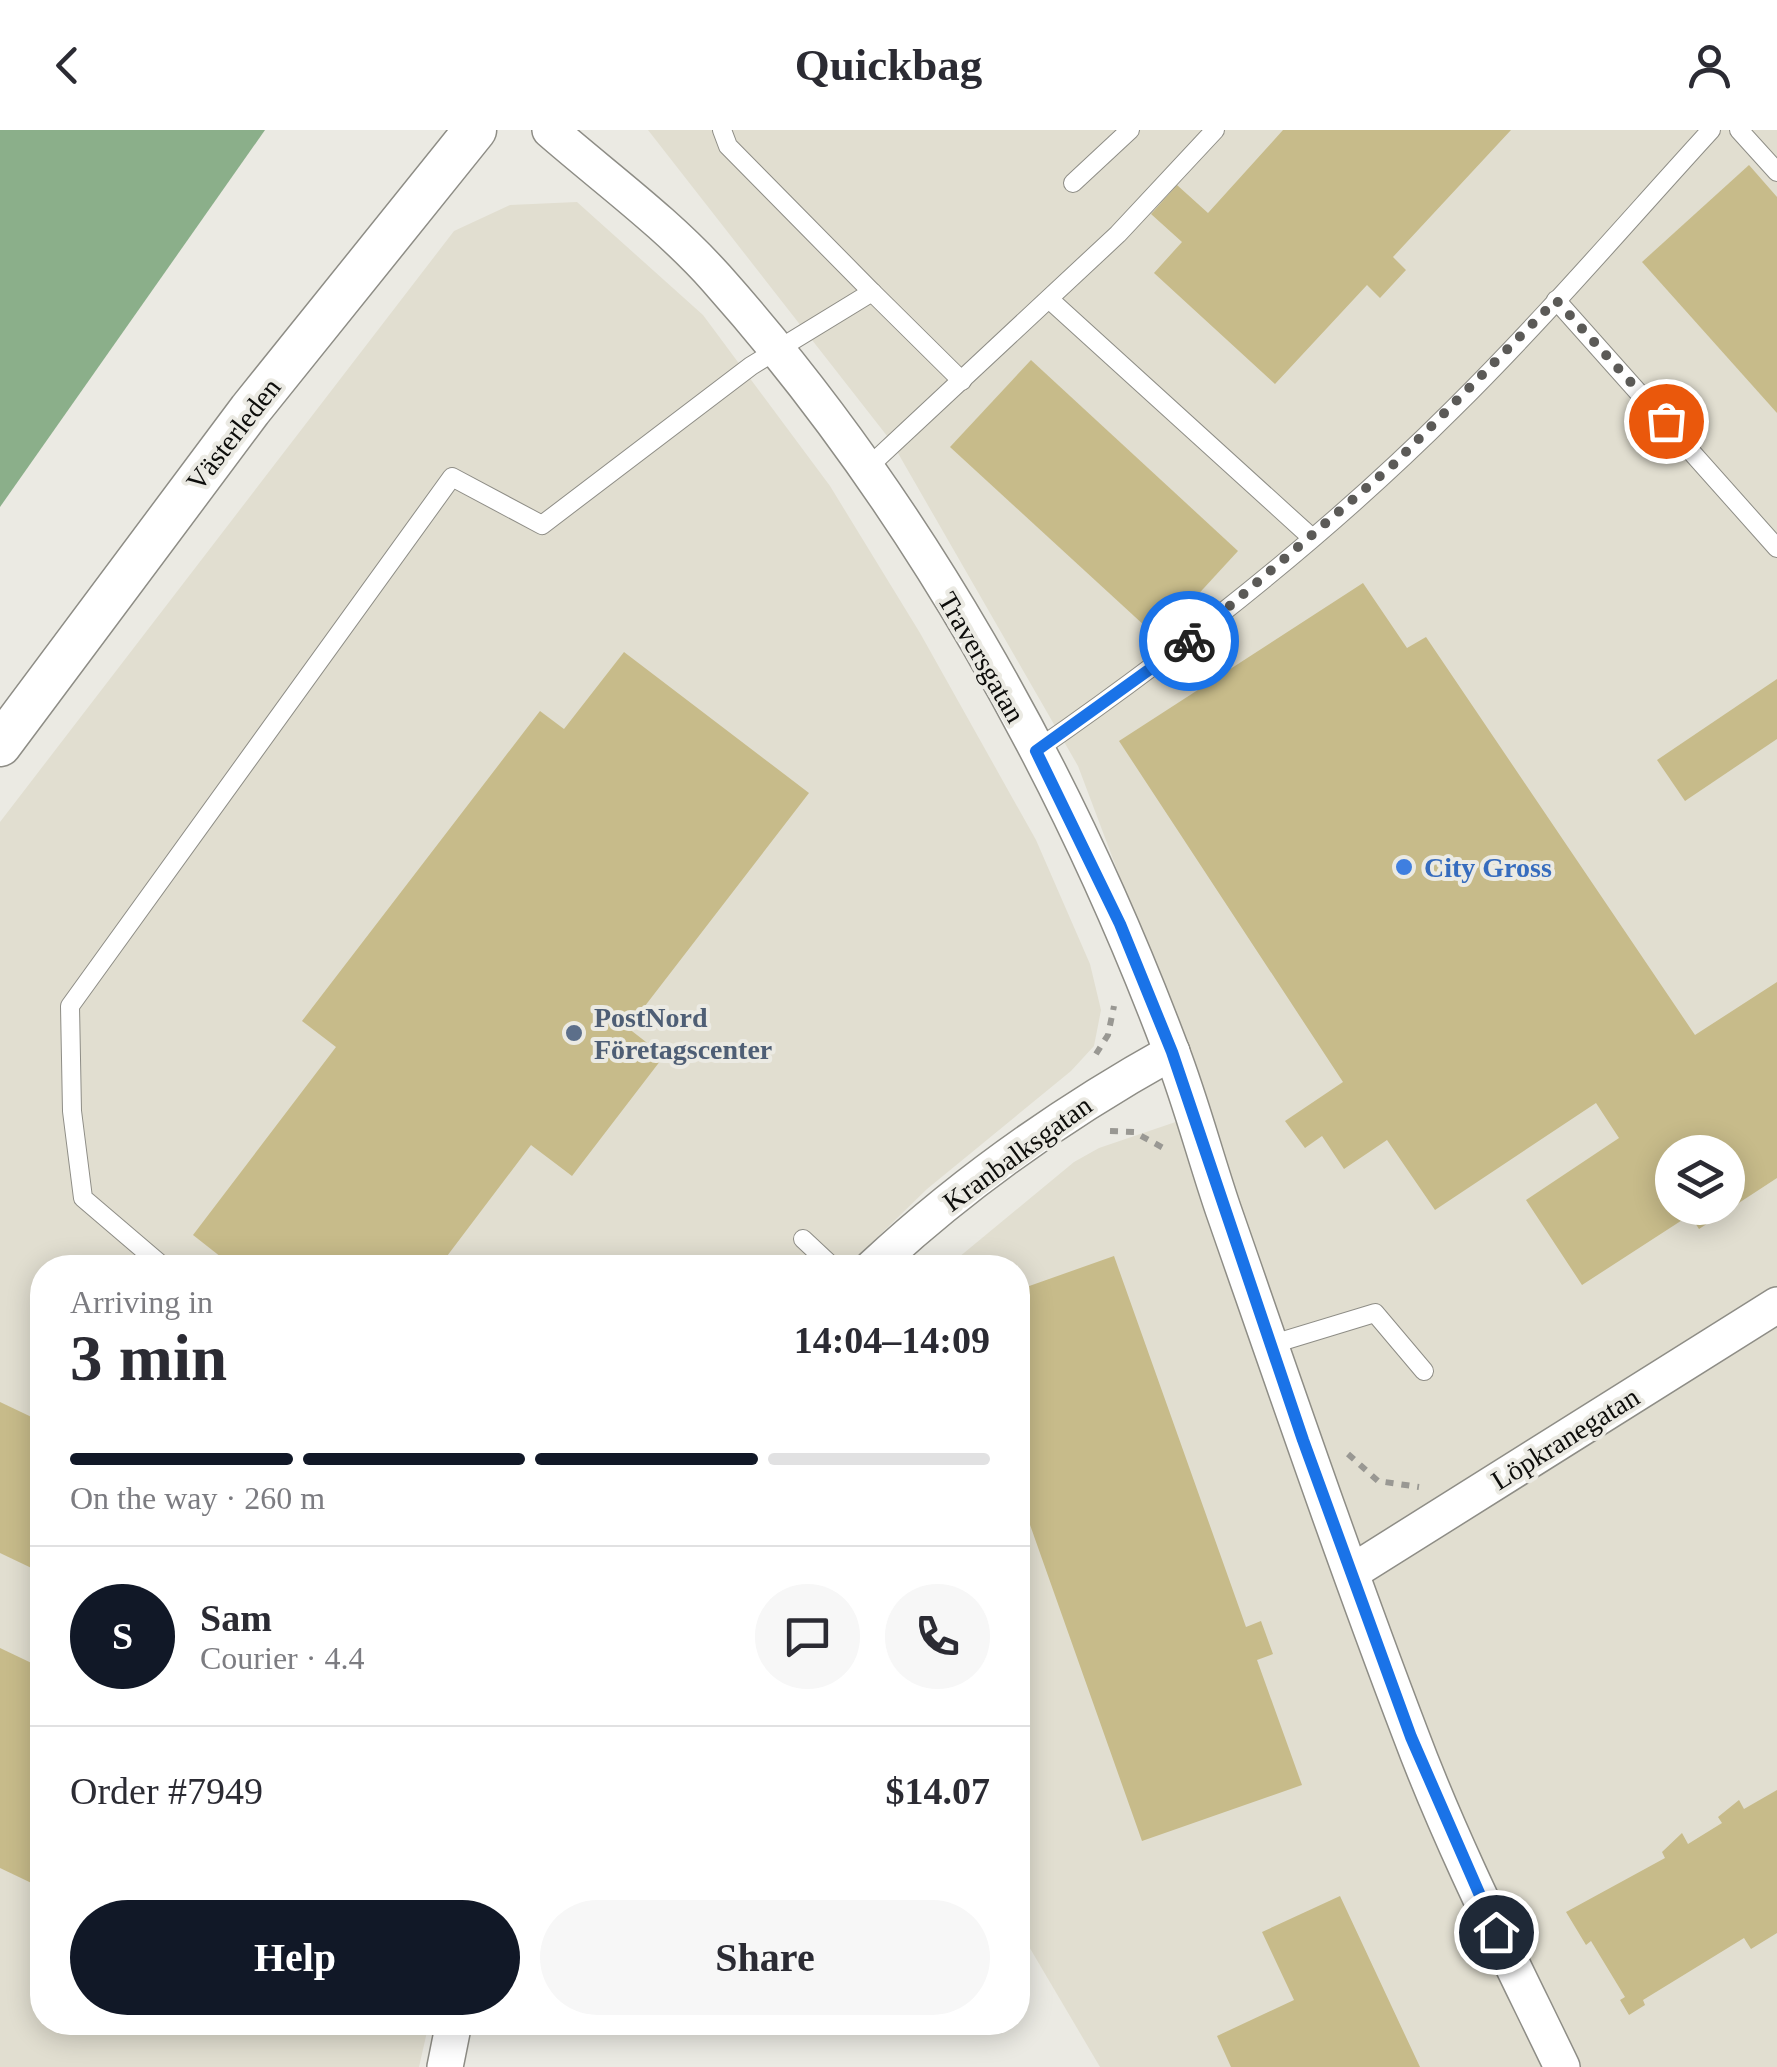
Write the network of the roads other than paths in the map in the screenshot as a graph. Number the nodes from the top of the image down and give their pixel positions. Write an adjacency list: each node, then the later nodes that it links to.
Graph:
1 (475, 130): 18 (street, Västerleden)
2 (550, 130): 13 (street, Traversgatan)
3 (722, 130): 10 (lane)
4 (1130, 130): 9 (lane)
5 (1215, 130): 11 (lane)
6 (1711, 130): 12 (lane)
7 (1739, 130): 8 (lane)
8 (1777, 172)
9 (1074, 183)
10 (872, 292): 13 (lane); 14 (lane)
11 (1049, 298): 14 (lane); 16 (lane)
12 (1556, 300): 16 (lane); 17 (lane)
13 (775, 351): 15 (street, Traversgatan); 22 (lane)
14 (962, 380): 15 (lane)
15 (865, 470): 19 (street, Traversgatan)
16 (1310, 536): 19 (lane)
17 (1777, 548)
18 (0, 745)
19 (1036, 751): 20 (street, Traversgatan)
20 (1172, 1052): 24 (street, Kranbalksgatan); 26 (street, Traversgatan)
21 (803, 1239): 23 (lane)
22 (149, 1255)
23 (820, 1255)
24 (887, 1255)
25 (1777, 1305): 28 (street, Löpkranegatan)
26 (1270, 1344): 27 (lane); 28 (street, Traversgatan)
27 (1424, 1371)
28 (1352, 1572): 31 (street, Traversgatan)
29 (451, 2035): 30 (street)
30 (445, 2067)
31 (1562, 2067)

